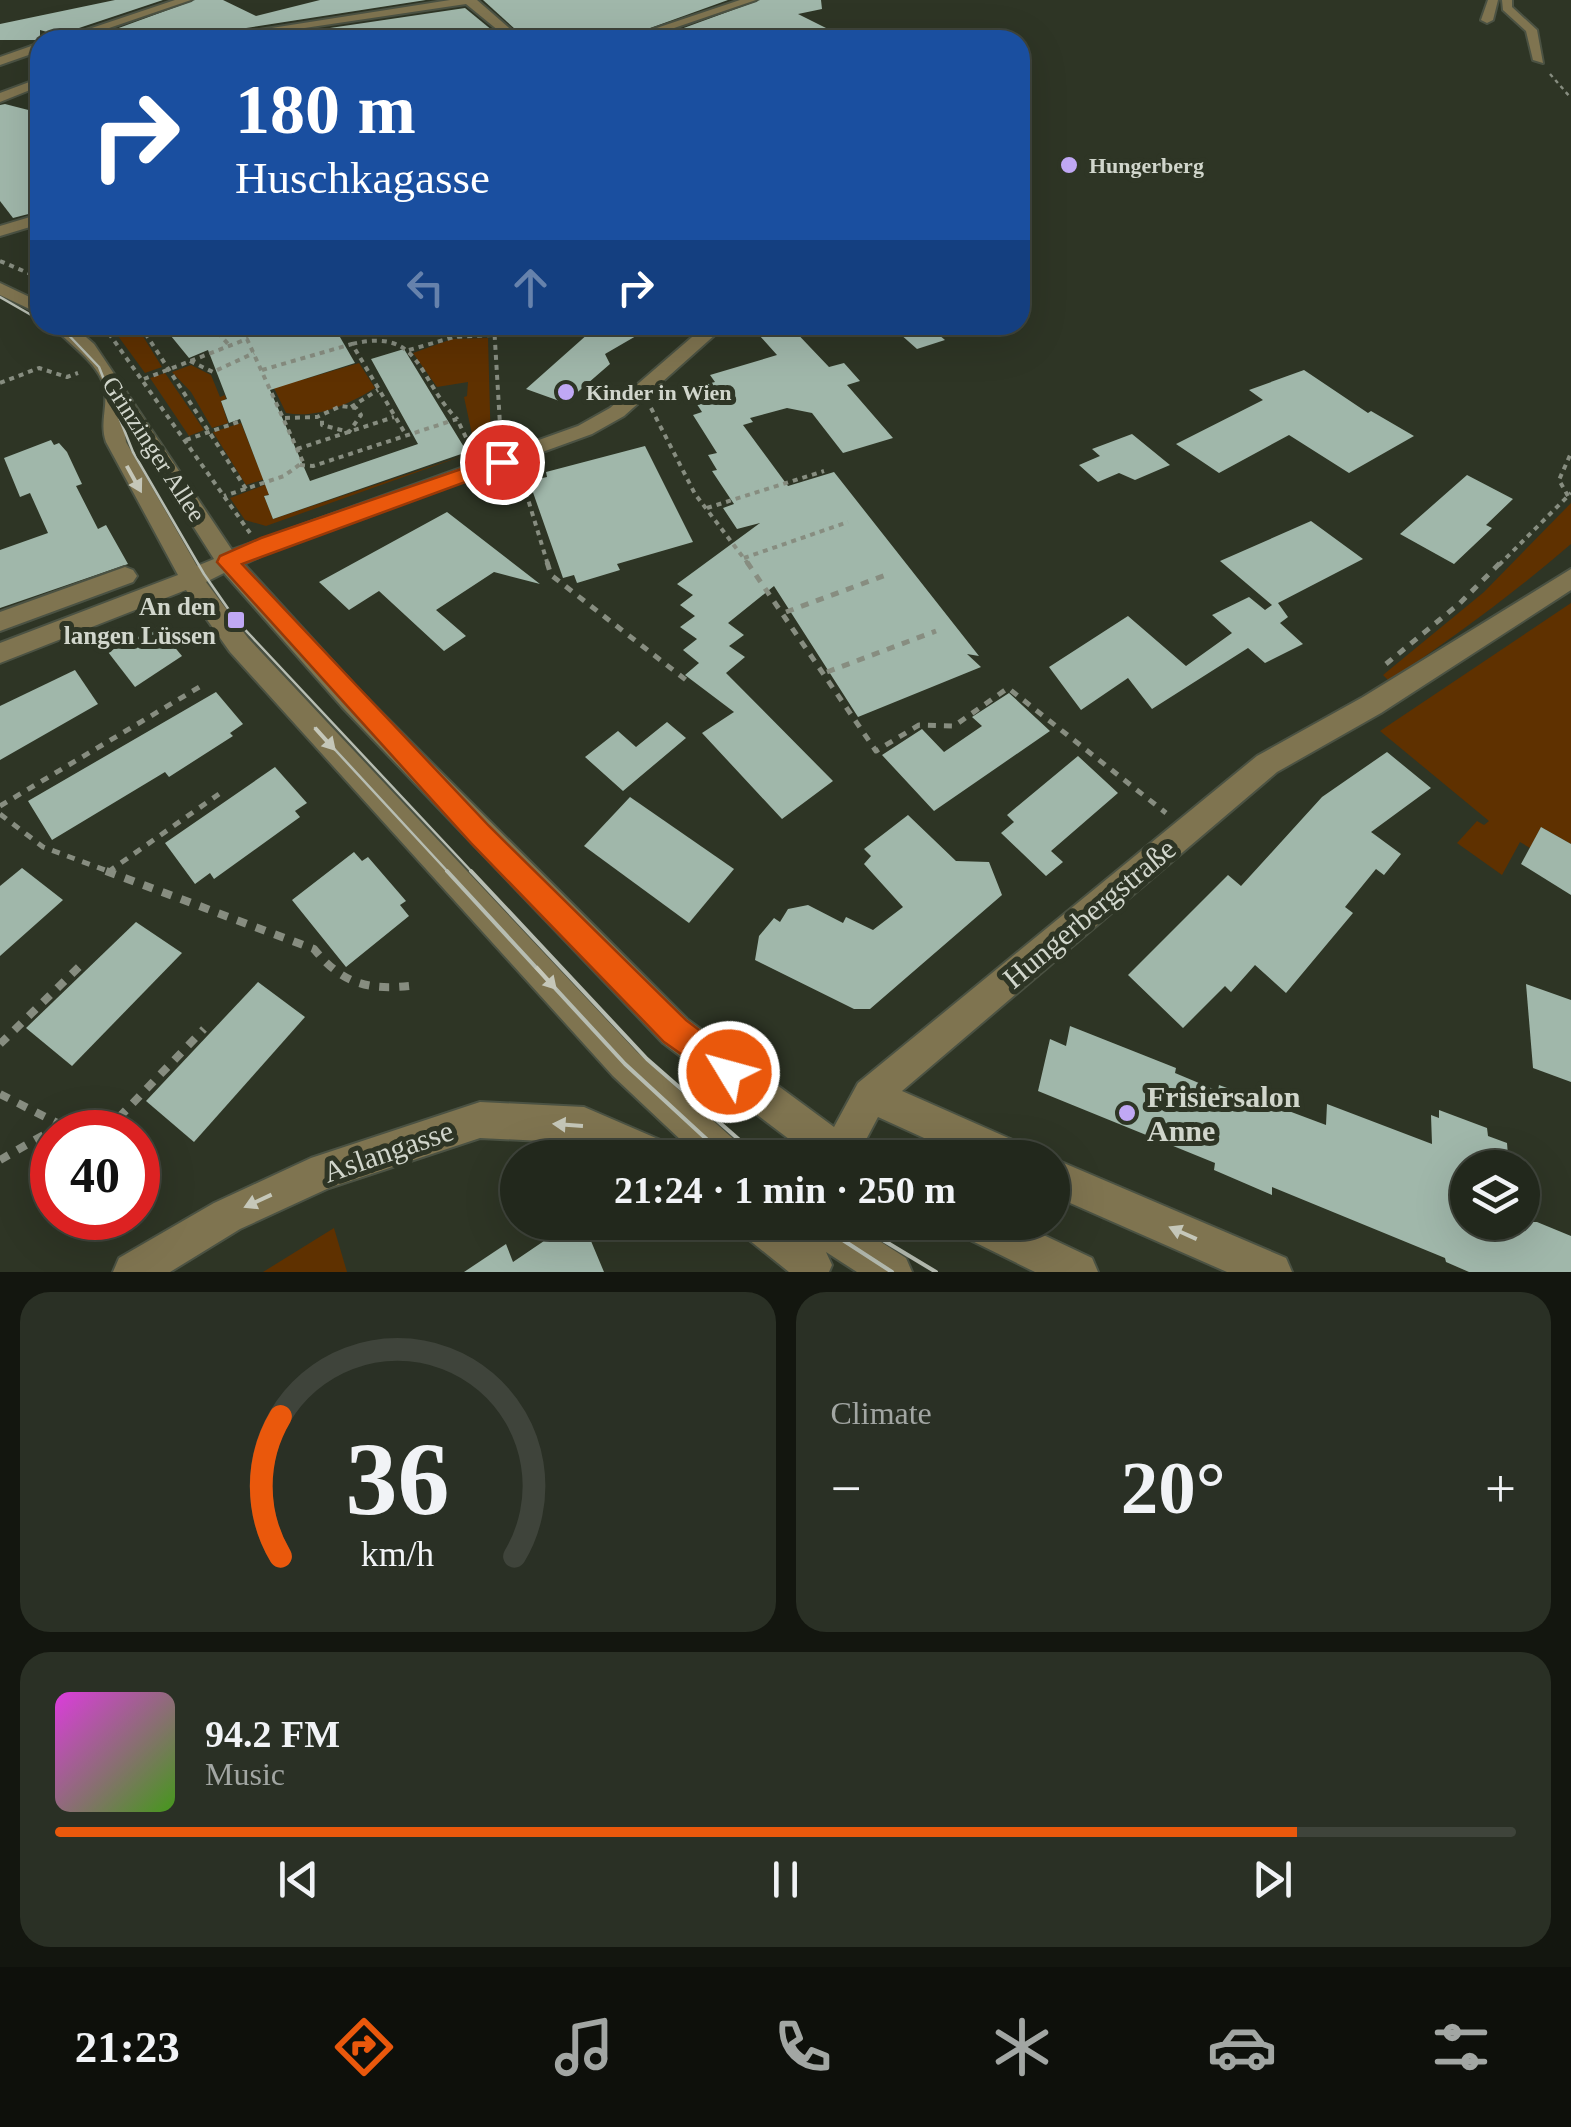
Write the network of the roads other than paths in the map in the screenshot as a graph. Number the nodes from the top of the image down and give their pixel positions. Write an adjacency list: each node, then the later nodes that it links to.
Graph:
1 (186, 0): 7 (street)
2 (471, 0): 8 (street); 9 (street)
3 (751, 0): 10 (street)
4 (1493, 0): 6 (street)
5 (1506, 0): 12 (street)
6 (1487, 20)
7 (93, 30)
8 (268, 30)
9 (506, 30)
10 (658, 30)
11 (30, 50): 13 (street)
12 (1539, 60)
13 (0, 61)
14 (30, 86): 15 (street)
15 (0, 98)
16 (30, 222): 17 (street)
17 (0, 230)
18 (0, 288): 19 (street)
19 (30, 304)
20 (72, 335): 22 (street, Grinzinger Allee)
21 (706, 335): 23 (street)
22 (114, 386): 23 (street, Grinzinger Allee); 26 (street, one-way to 26)
23 (227, 562): 26 (street); 32 (street, Grinzinger Allee)
24 (125, 576): 27 (street)
25 (1571, 578): 29 (street, Hungerbergstraße)
26 (191, 579): 28 (street); 31 (street, one-way to 31)
27 (0, 622)
28 (0, 653)
29 (870, 1096): 33 (street, Hungerbergstraße); 34 (street)
30 (619, 1140): 41 (street, Aslangasse, one-way to 41)
31 (706, 1140)
32 (819, 1140)
33 (848, 1140)
34 (971, 1140)
35 (1070, 1184): 44 (street, one-way to 35)
36 (777, 1240): 40 (street)
37 (817, 1240): 40 (street)
38 (843, 1240): 42 (street)
39 (1010, 1240): 43 (street)
40 (812, 1269)
41 (133, 1272)
42 (892, 1272)
43 (1078, 1272)
44 (1272, 1272)

